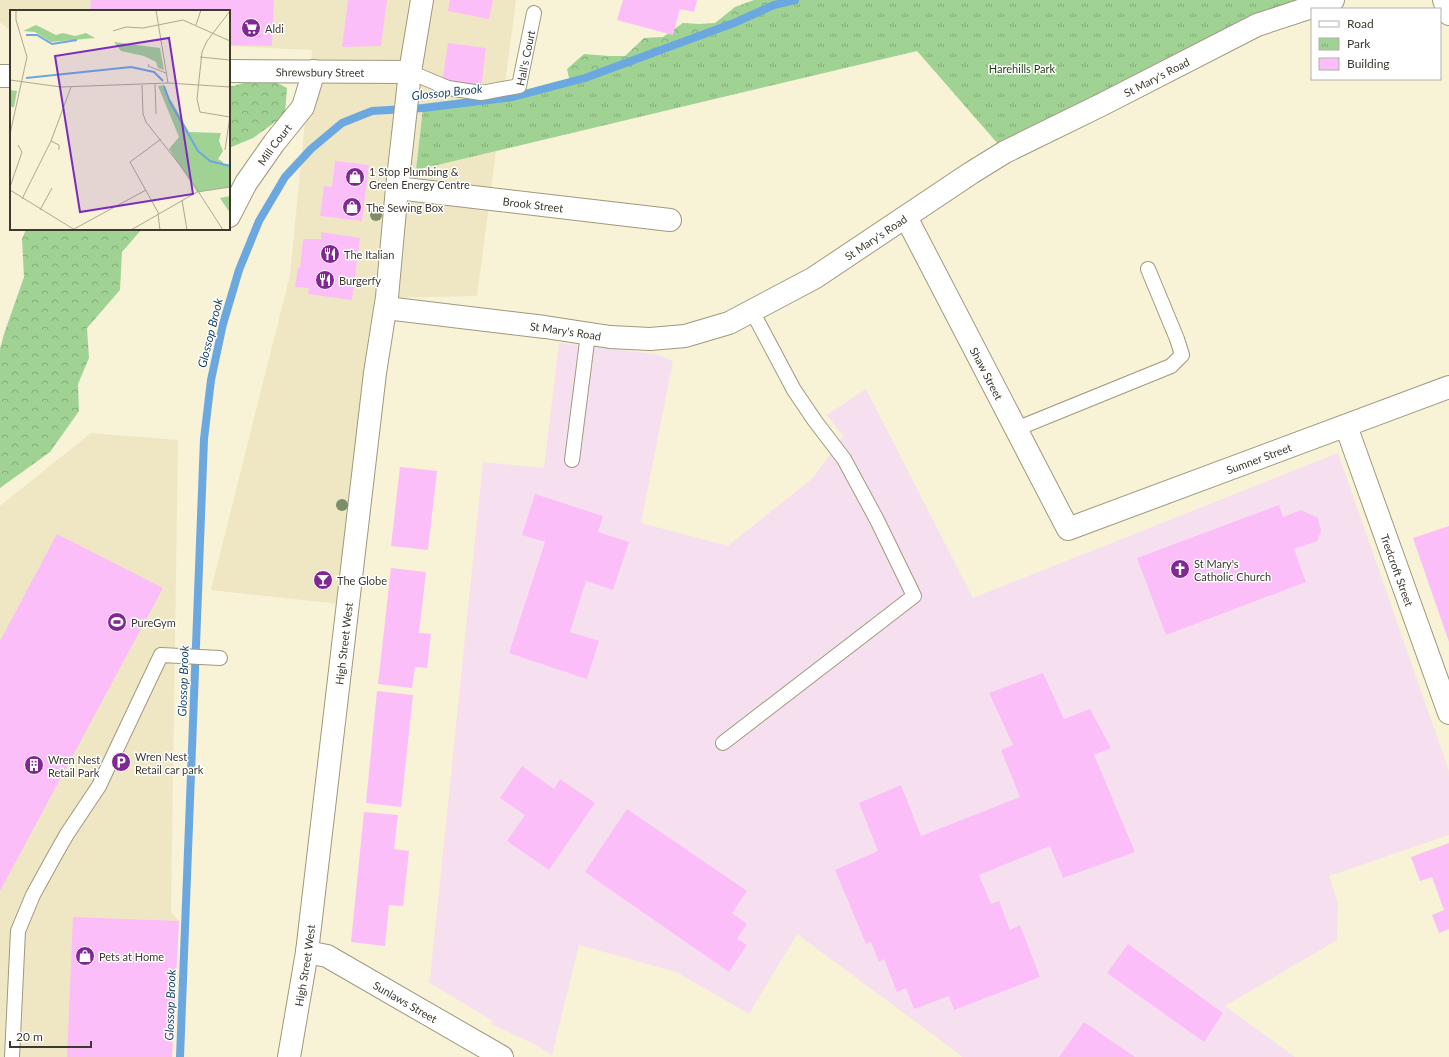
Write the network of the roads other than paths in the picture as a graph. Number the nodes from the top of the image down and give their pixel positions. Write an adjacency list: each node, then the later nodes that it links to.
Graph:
1 (422, 0): 8 (street)
2 (1333, 0): 11 (street, St Mary's Road)
3 (1444, 0): 5 (street)
4 (534, 13): 8 (lane, Hall's Court)
5 (1449, 14)
6 (230, 71): 7 (street, Shrewsbury Street)
7 (314, 71): 8 (street, Shrewsbury Street); 10 (street, Mill Court)
8 (410, 72): 9 (street, High Street West)
9 (397, 188): 12 (street, Brook Street); 14 (street, High Street West)
10 (230, 214)
11 (906, 217): 15 (street, St Mary's Road); 19 (street, Shaw Street)
12 (670, 220)
13 (1148, 269): 19 (lane)
14 (386, 308): 16 (street, St Mary's Road); 25 (street, High Street West)
15 (752, 311): 16 (street, St Mary's Road); 24 (lane)
16 (588, 334): 20 (lane)
17 (1449, 387): 18 (street, Sumner Street)
18 (1346, 426): 21 (street, Sumner Street); 23 (street, Tredcroft Street)
19 (1016, 429): 21 (street, Shaw Street)
20 (572, 460)
21 (1068, 529)
22 (220, 658): 26 (lane)
23 (1449, 713)
24 (723, 743)
25 (307, 952): 27 (street, High Street West); 28 (street, Sunlaws Street)
26 (12, 1057)
27 (289, 1057)
28 (502, 1057)

